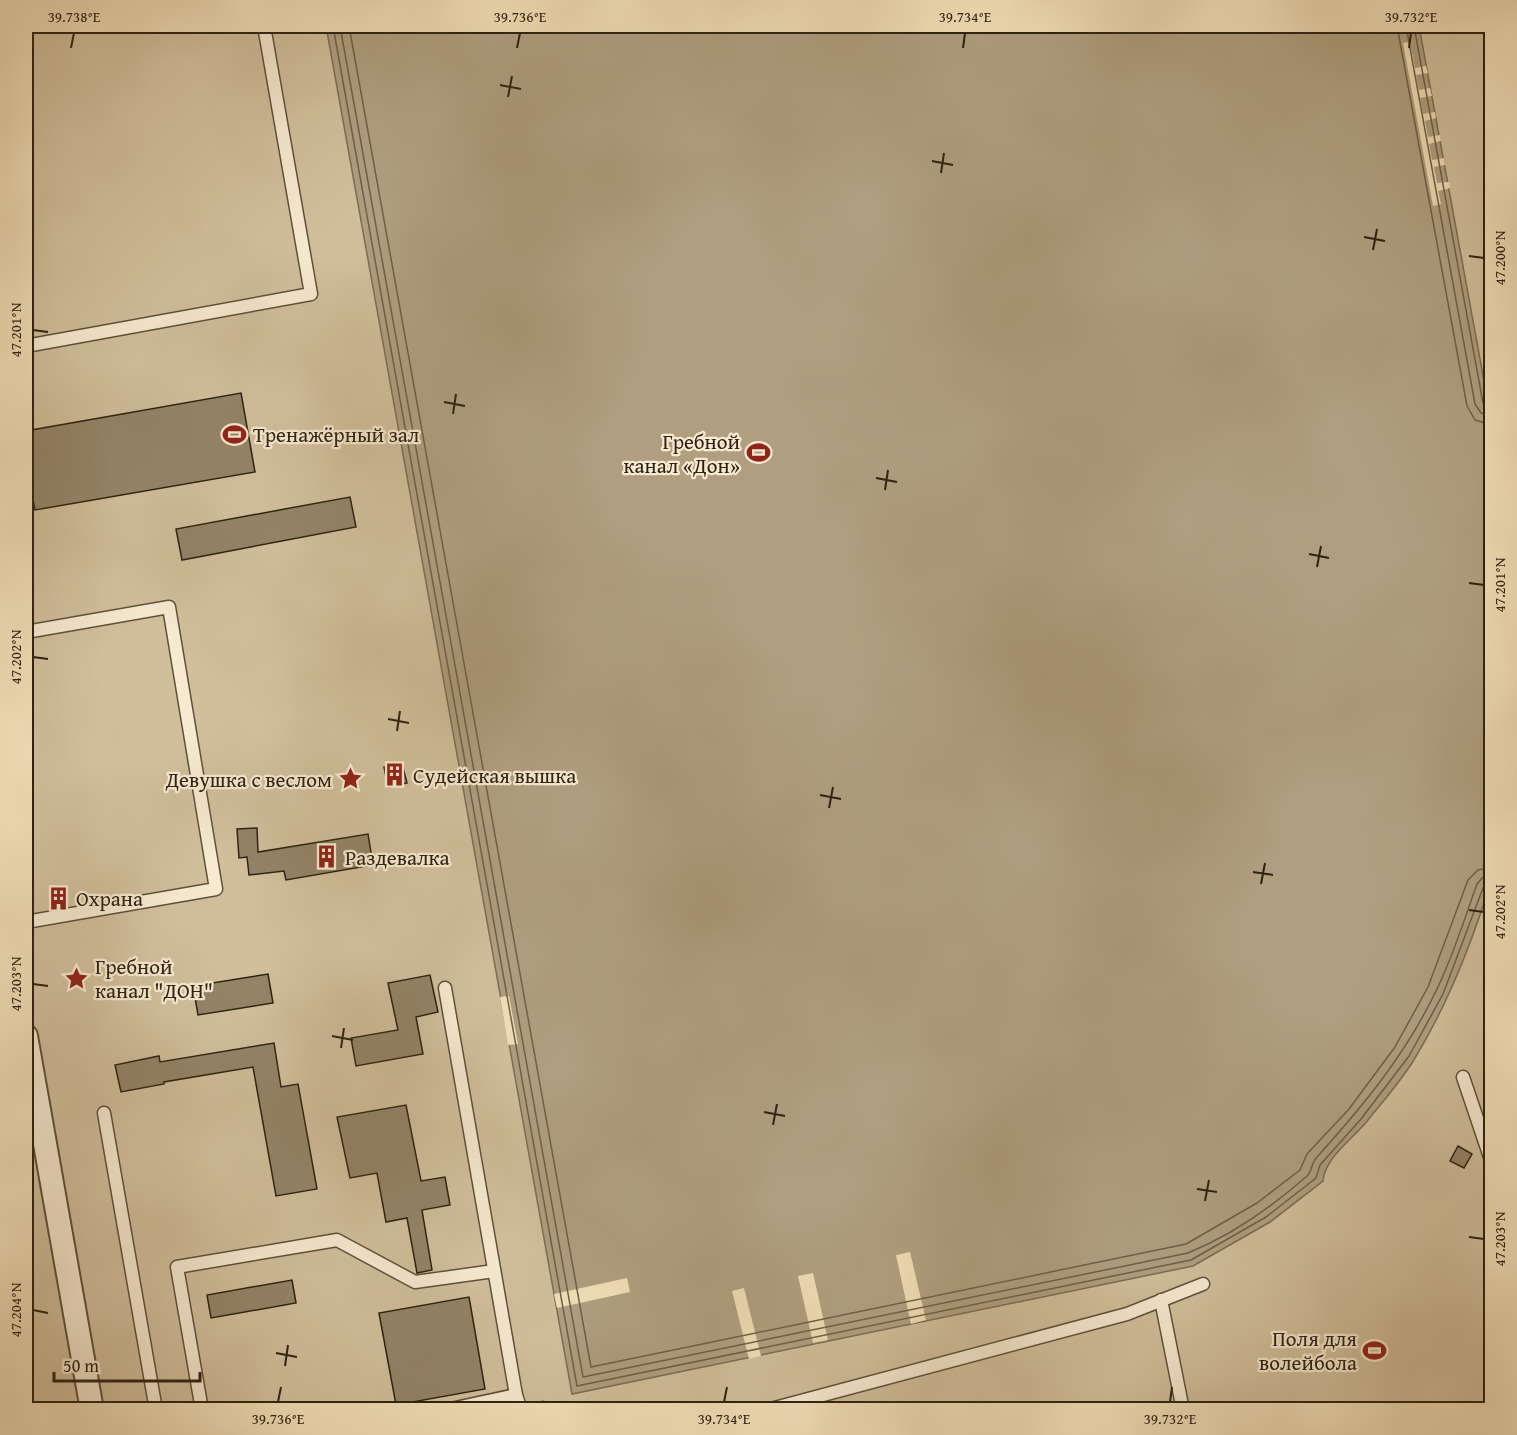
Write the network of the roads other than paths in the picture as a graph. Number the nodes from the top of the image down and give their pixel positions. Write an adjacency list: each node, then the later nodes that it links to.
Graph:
1 (264, 26): 2 (lane)
2 (26, 346)
3 (26, 632): 4 (lane)
4 (26, 922)
5 (445, 988): 10 (lane)
6 (26, 1036): 14 (street)
7 (1463, 1077): 9 (lane)
8 (104, 1113): 15 (lane)
9 (1491, 1163)
10 (494, 1271): 13 (lane); 16 (lane)
11 (1203, 1284): 12 (lane)
12 (1161, 1300): 19 (lane); 20 (lane)
13 (516, 1395): 17 (lane); 18 (lane)
14 (92, 1410)
15 (156, 1410)
16 (202, 1410)
17 (446, 1410)
18 (521, 1410)
19 (767, 1410)
20 (1183, 1410)

